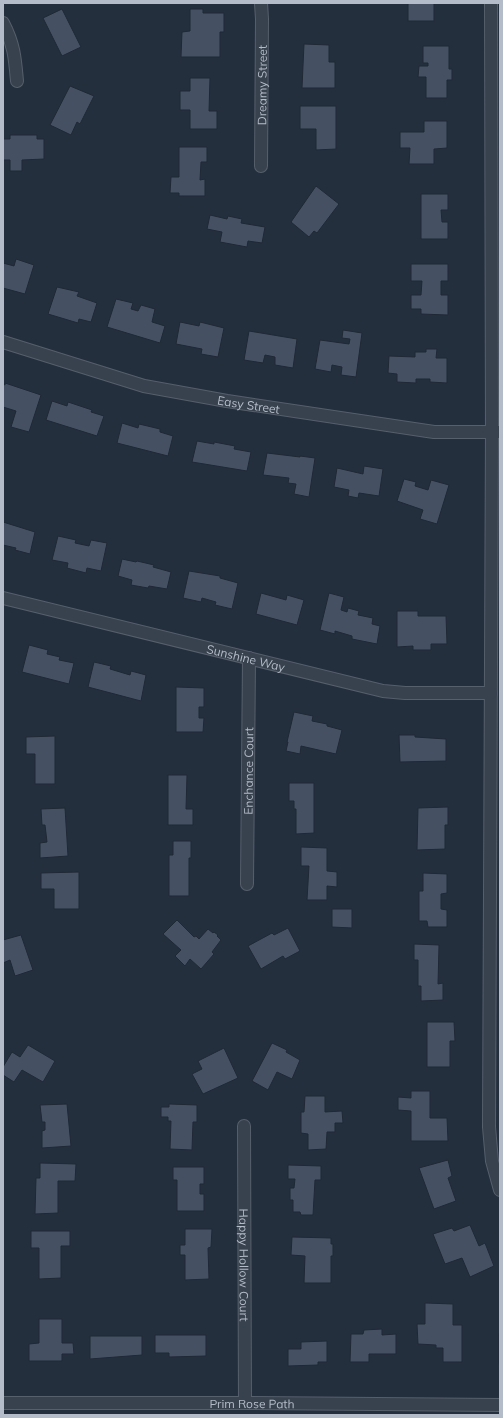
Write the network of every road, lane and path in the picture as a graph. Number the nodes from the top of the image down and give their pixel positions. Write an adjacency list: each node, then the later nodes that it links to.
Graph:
1 (261, 3): 5 (street, Dreamy Street)
2 (492, 3): 7 (street)
3 (3, 23): 4 (street)
4 (17, 81)
5 (261, 166)
6 (3, 342): 7 (street, Easy Street)
7 (496, 432): 10 (street)
8 (3, 598): 9 (street, Sunshine Way)
9 (249, 658): 10 (street, Sunshine Way); 11 (street, Enchance Court)
10 (491, 693): 13 (street)
11 (247, 884)
12 (244, 1126): 15 (street, Happy Hollow Court)
13 (500, 1190)
14 (3, 1403): 15 (street, Prim Rose Path)
15 (245, 1403): 16 (street, Prim Rose Path)
16 (500, 1405)

